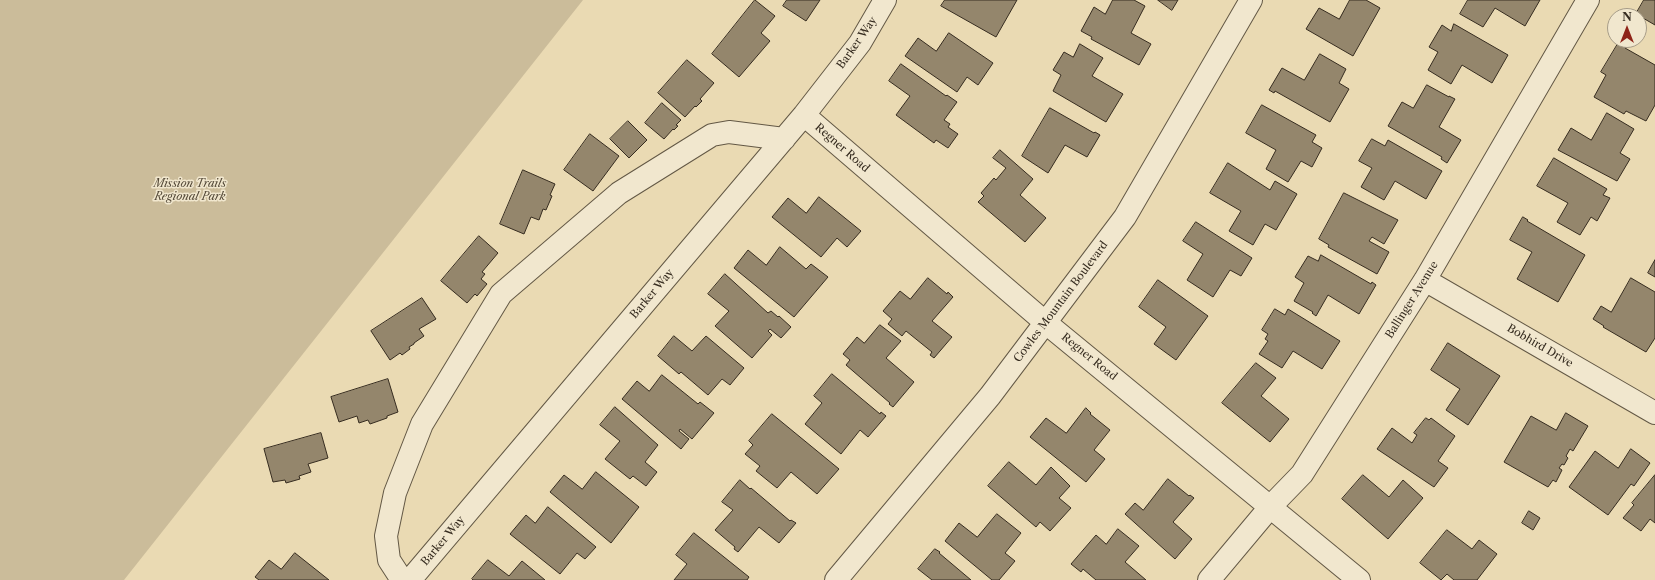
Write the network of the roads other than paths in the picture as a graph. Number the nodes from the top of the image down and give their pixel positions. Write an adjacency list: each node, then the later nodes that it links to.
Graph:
1 (885, 0): 4 (street, Barker Way)
2 (1251, 0): 7 (street, Cowles Mountain Boulevard)
3 (1588, 0): 6 (street, Ballinger Avenue)
4 (804, 115): 5 (street, Barker Way); 7 (street, Regner Road)
5 (784, 139): 10 (street); 11 (street, Barker Way)
6 (1425, 280): 8 (street, Bobhird Drive); 9 (street, Ballinger Avenue)
7 (1046, 323): 9 (street, Regner Road); 12 (street, Cowles Mountain Boulevard)
8 (1655, 413)
9 (1271, 506): 13 (street, Ballinger Avenue); 14 (street, Regner Road)
10 (402, 580)
11 (410, 580)
12 (836, 580)
13 (1209, 580)
14 (1359, 580)

